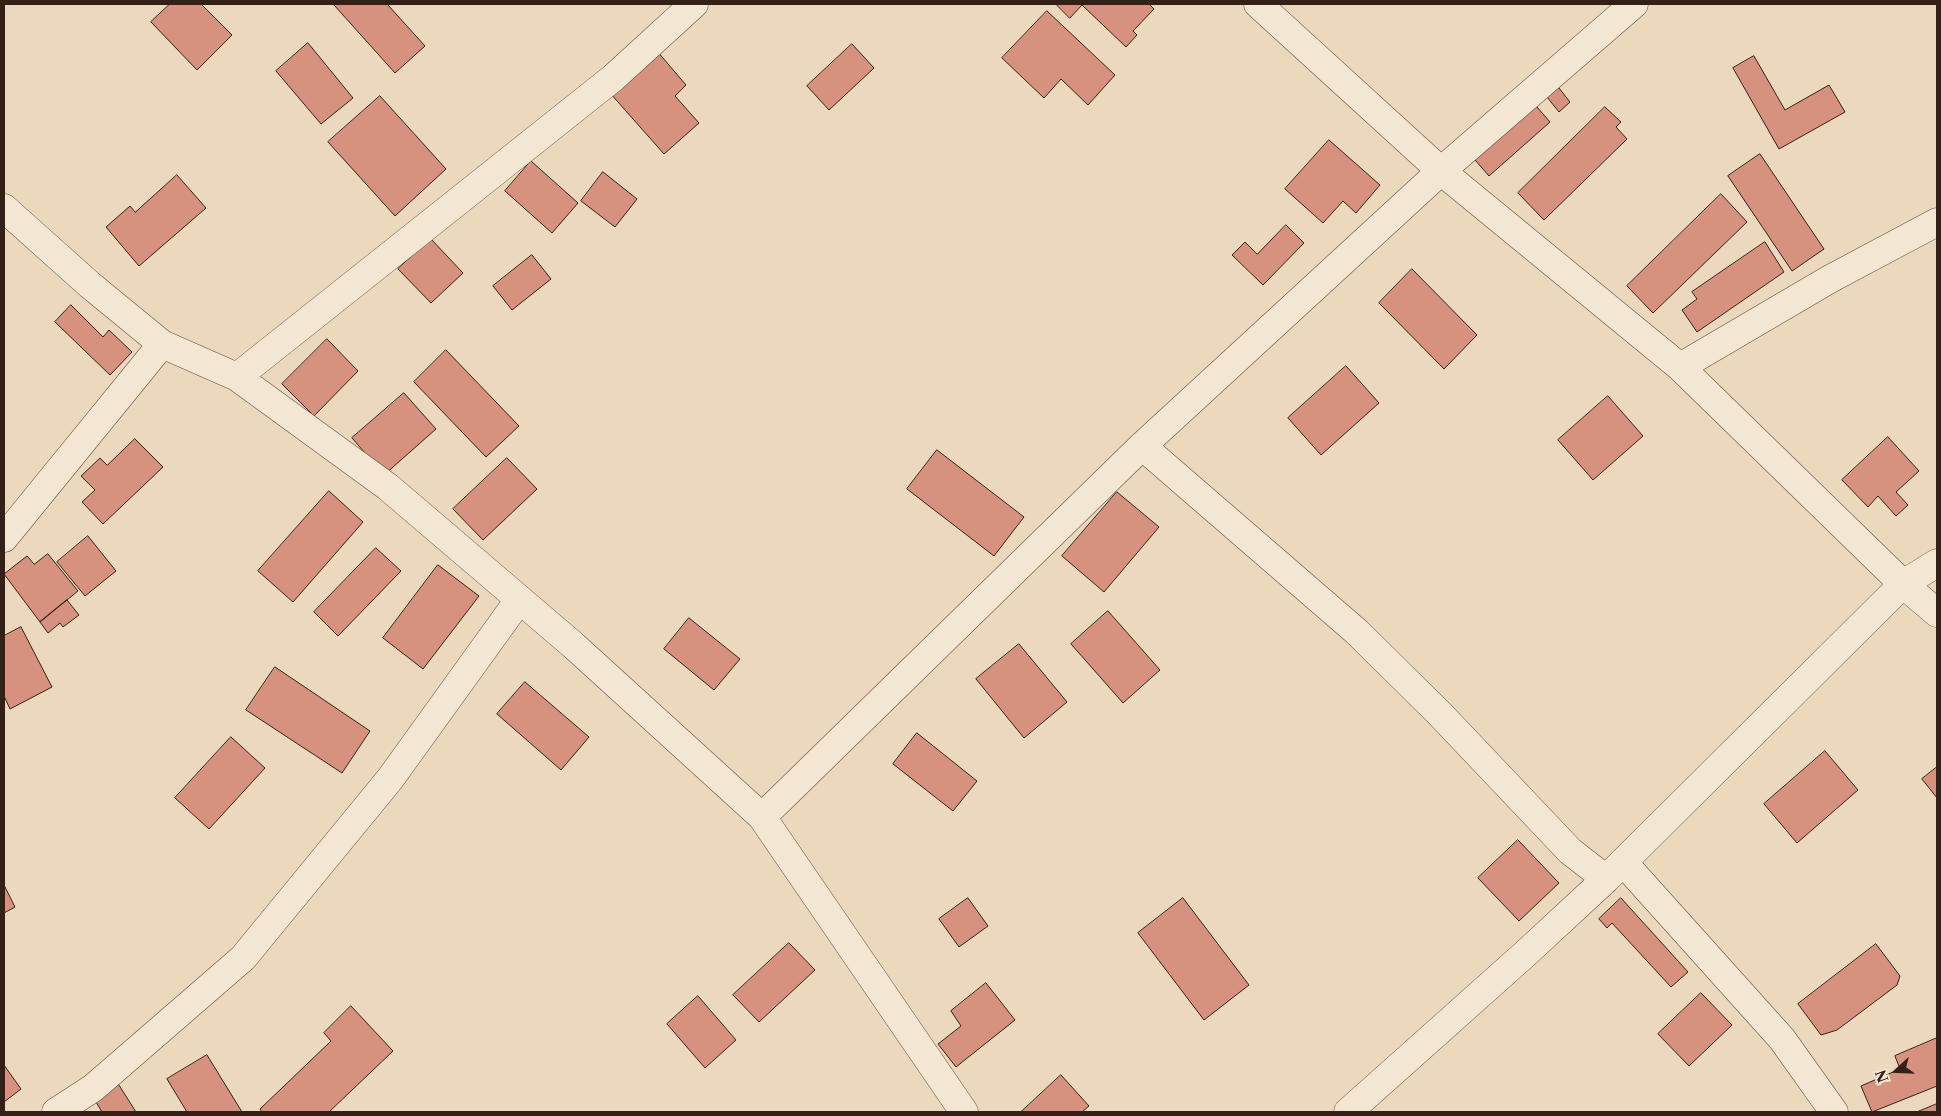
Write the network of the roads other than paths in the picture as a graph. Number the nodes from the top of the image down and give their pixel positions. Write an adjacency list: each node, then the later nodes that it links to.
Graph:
1 (694, 4): 9 (street)
2 (1258, 4): 4 (street)
3 (1634, 4): 4 (street)
4 (1441, 172): 8 (street); 10 (street)
5 (4, 208): 7 (street)
6 (1937, 222): 8 (street)
7 (162, 344): 9 (street); 11 (street)
8 (1680, 367): 13 (street)
9 (237, 377): 14 (street)
10 (1142, 446): 16 (street); 17 (street)
11 (4, 538)
12 (1937, 562): 13 (street)
13 (1903, 584): 15 (street); 17 (street)
14 (520, 600): 16 (street); 18 (street)
15 (1937, 613)
16 (762, 817): 19 (street)
17 (1615, 870): 20 (street); 21 (street)
18 (56, 1112)
19 (964, 1112)
20 (1348, 1112)
21 (1834, 1112)

